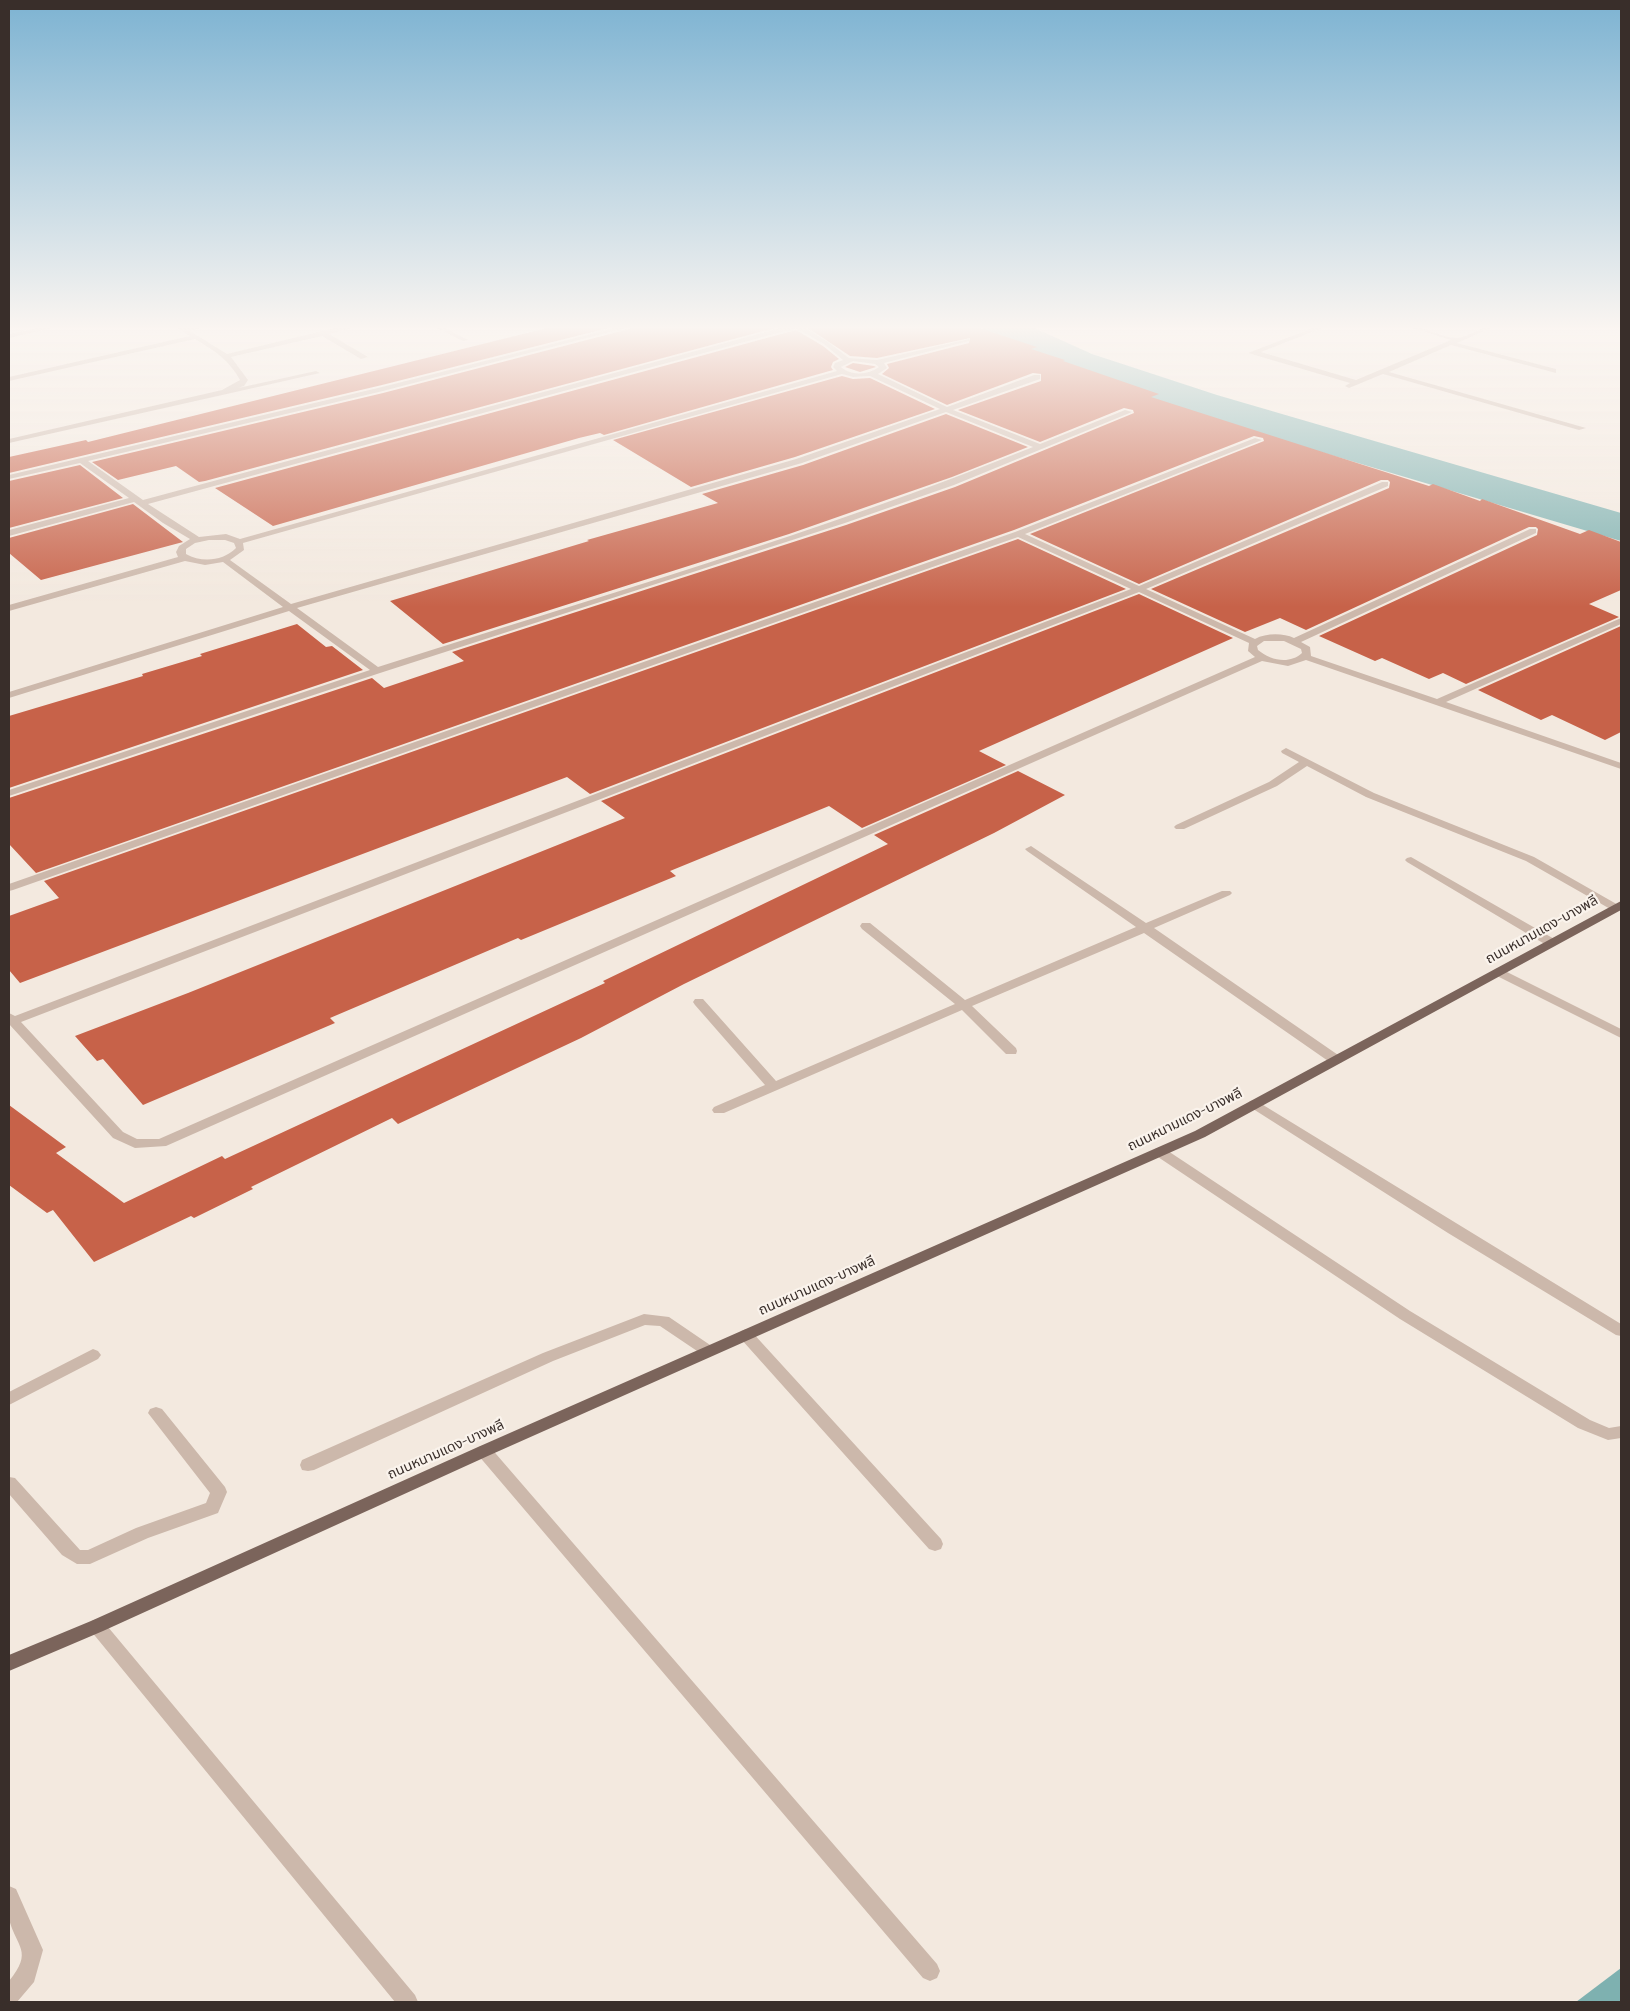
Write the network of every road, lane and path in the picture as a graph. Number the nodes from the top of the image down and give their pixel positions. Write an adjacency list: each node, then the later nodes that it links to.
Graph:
1 (104, 420): 11 (street)
2 (252, 420): 13 (street)
3 (443, 420): 16 (street)
4 (673, 420): 21 (street)
5 (918, 420): 25 (street)
6 (970, 420): 12 (street)
7 (1108, 420): 12 (street)
8 (1553, 420): 9 (street)
9 (1582, 428)
10 (1258, 440): 19 (street)
11 (9, 442)
12 (1040, 447): 32 (street)
13 (82, 460): 14 (street); 16 (street)
14 (9, 477)
15 (1385, 484): 24 (street)
16 (138, 501): 18 (street); 20 (street)
17 (1533, 531): 28 (street)
18 (9, 533)
19 (1018, 534): 24 (street); 42 (street)
20 (198, 540): 21 (street); 22 (street)
21 (240, 542): 23 (street)
22 (185, 558): 23 (street); 26 (street)
23 (224, 559): 25 (street)
24 (1139, 589): 29 (street); 51 (street)
25 (291, 607): 32 (street); 33 (street)
26 (9, 608)
27 (1621, 621): 34 (street)
28 (1294, 641): 29 (street); 30 (street)
29 (1255, 642): 31 (street)
30 (1305, 657): 31 (street); 34 (street)
31 (1261, 658): 51 (street)
32 (376, 671): 38 (street)
33 (9, 696)
34 (1437, 703): 37 (street)
35 (1286, 751): 36 (street)
36 (1307, 762): 39 (street); 44 (street)
37 (1621, 766)
38 (9, 792)
39 (1180, 827)
40 (1031, 849): 46 (street)
41 (1410, 860): 47 (street)
42 (9, 888)
43 (1226, 893): 46 (street)
44 (1619, 907): 47 (main road, ถนนหนามแดง-บางพลี)
45 (866, 926): 50 (street)
46 (1145, 928): 50 (street); 54 (street)
47 (1552, 943): 48 (main road, ถนนหนามแดง-บางพลี)
48 (1500, 972): 52 (street); 54 (main road, ถนนหนามแดง-บางพลี)
49 (699, 1002): 55 (street)
50 (964, 1005): 53 (street); 55 (street)
51 (11, 1019)
52 (1621, 1034)
53 (1011, 1051)
54 (1336, 1060): 56 (main road, ถนนหนามแดง-บางพลี)
55 (773, 1086): 57 (street)
56 (1256, 1104): 58 (main road, ถนนหนามแดง-บางพลี); 59 (street)
57 (719, 1110)
58 (1160, 1152): 60 (main road, ถนนหนามแดง-บางพลี); 65 (street)
59 (1621, 1332)
60 (746, 1335): 61 (main road, ถนนหนามแดง-บางพลี); 69 (street)
61 (708, 1351): 66 (main road, ถนนหนามแดง-บางพลี); 67 (street)
62 (93, 1355): 63 (street)
63 (9, 1399)
64 (156, 1413): 68 (street)
65 (1621, 1432)
66 (484, 1451): 70 (main road, ถนนหนามแดง-บางพลี); 73 (street)
67 (308, 1465)
68 (9, 1483)
69 (935, 1544)
70 (98, 1626): 71 (main road, ถนนหนามแดง-บางพลี); 75 (street)
71 (9, 1663)
72 (9, 1896): 74 (street)
73 (930, 1971)
74 (11, 1998)
75 (408, 2002)

